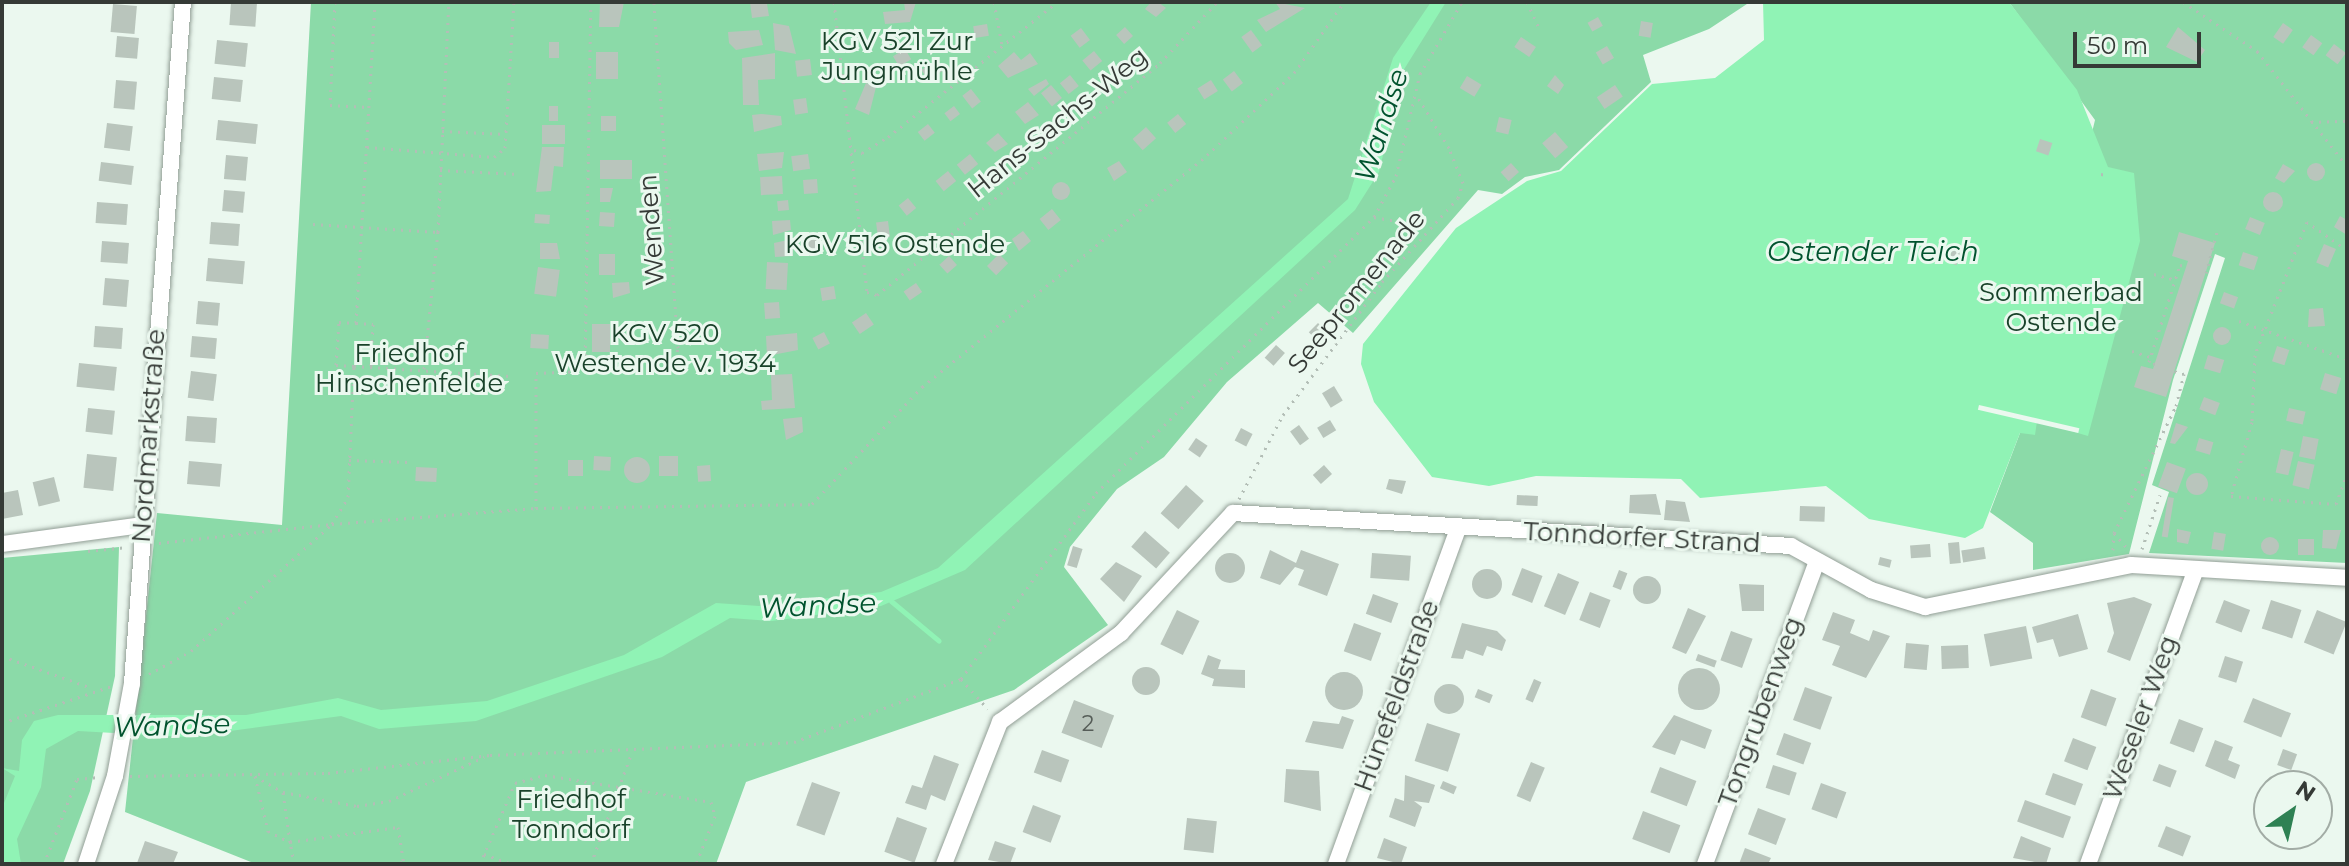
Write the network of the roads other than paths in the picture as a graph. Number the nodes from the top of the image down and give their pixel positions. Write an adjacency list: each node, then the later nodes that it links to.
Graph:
1 (183, 2): 2 (street, Nordmarkstraße)
2 (143, 525): 4 (street); 8 (street, Nordmarkstraße)
3 (1458, 528): 5 (street, Tonndorfer Strand); 9 (street, Tonndorfer Strand); 10 (street, Hünefeldstraße)
4 (2, 544)
5 (1817, 561): 6 (street, Tonndorfer Strand); 11 (street, Tongrubenweg)
6 (2195, 572): 7 (street, Tonndorfer Strand); 12 (street, Weseler Weg)
7 (2347, 578)
8 (86, 864)
9 (944, 864)
10 (1336, 864)
11 (1705, 864)
12 (2088, 864)

